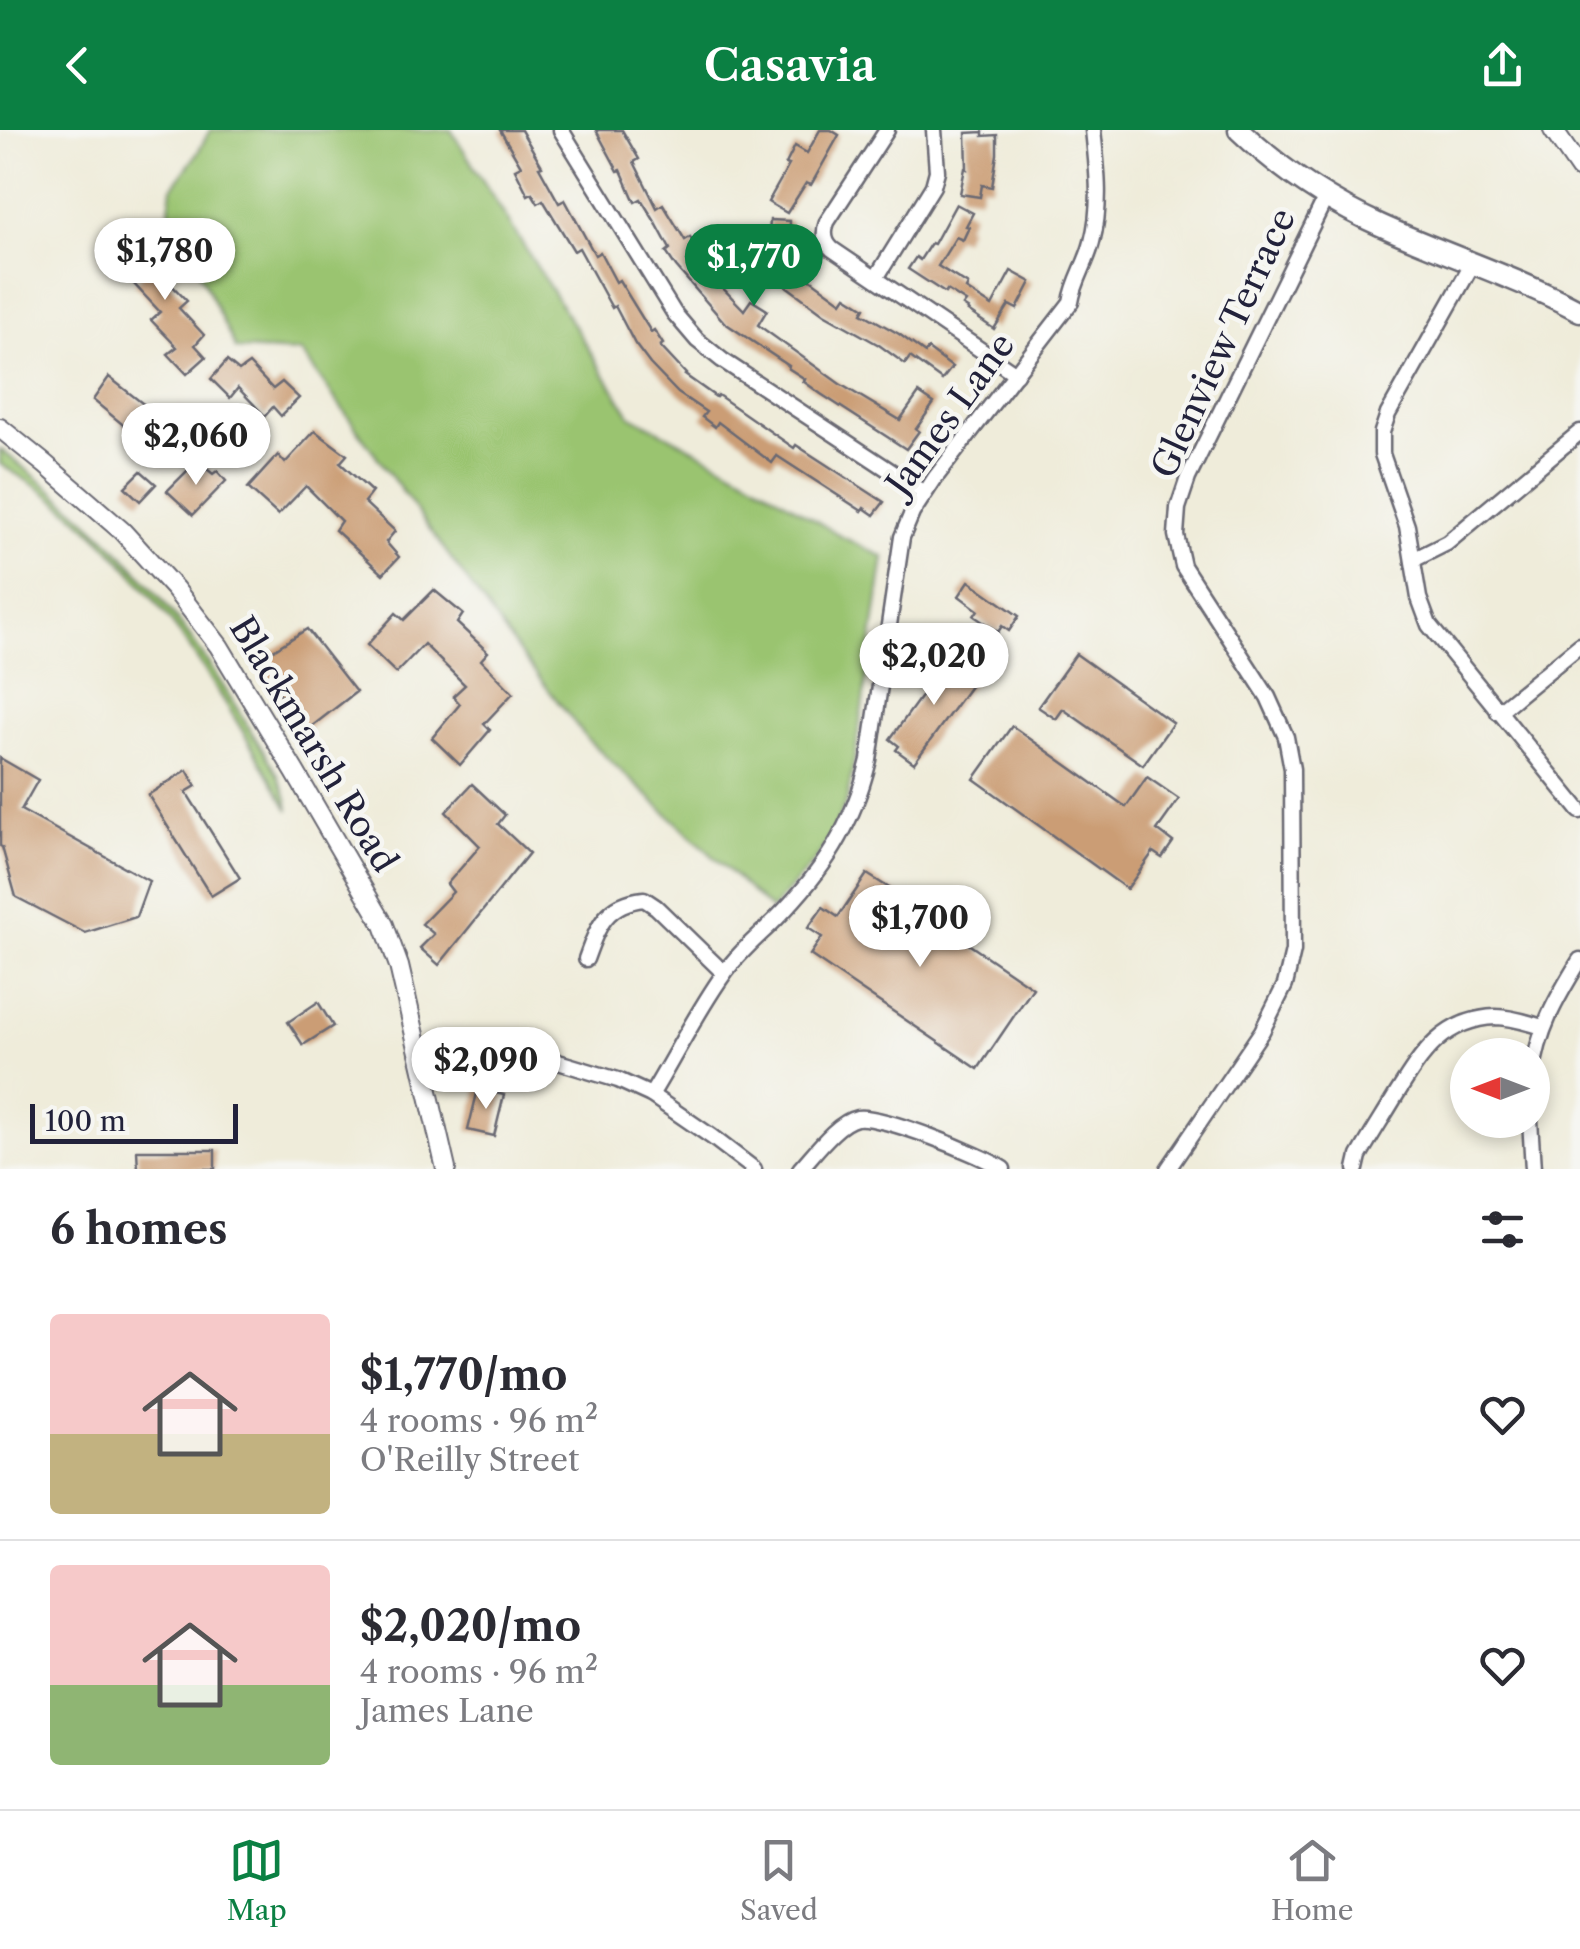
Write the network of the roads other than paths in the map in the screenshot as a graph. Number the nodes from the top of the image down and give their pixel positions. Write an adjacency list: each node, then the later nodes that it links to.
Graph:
1 (561, 130): 15 (street)
2 (887, 130): 10 (street)
3 (934, 130): 10 (street)
4 (1093, 130): 12 (street, James Lane)
5 (1239, 130): 8 (main road)
6 (1553, 130): 7 (street)
7 (1580, 169)
8 (1326, 197): 9 (main road); 32 (street, Glenview Terrace)
9 (1473, 263): 11 (main road); 16 (street)
10 (876, 278): 12 (street)
11 (1580, 312)
12 (1016, 374): 15 (street, James Lane)
13 (0, 428): 25 (street, Blackmarsh Road)
14 (1580, 432): 16 (street)
15 (924, 493): 22 (street, James Lane)
16 (1413, 560): 18 (street)
17 (1580, 645): 18 (street)
18 (1498, 712): 19 (street)
19 (1580, 811)
20 (586, 959): 22 (street)
21 (1580, 960): 23 (street)
22 (724, 974): 26 (street, James Lane)
23 (1542, 1027): 24 (street); 33 (street)
24 (1540, 1038)
25 (418, 1054): 26 (street); 28 (street, Blackmarsh Road)
26 (651, 1095): 29 (street)
27 (1531, 1138): 34 (street)
28 (446, 1169)
29 (754, 1169)
30 (800, 1169): 31 (street)
31 (1002, 1169)
32 (1168, 1169)
33 (1356, 1169)
34 (1533, 1169)

